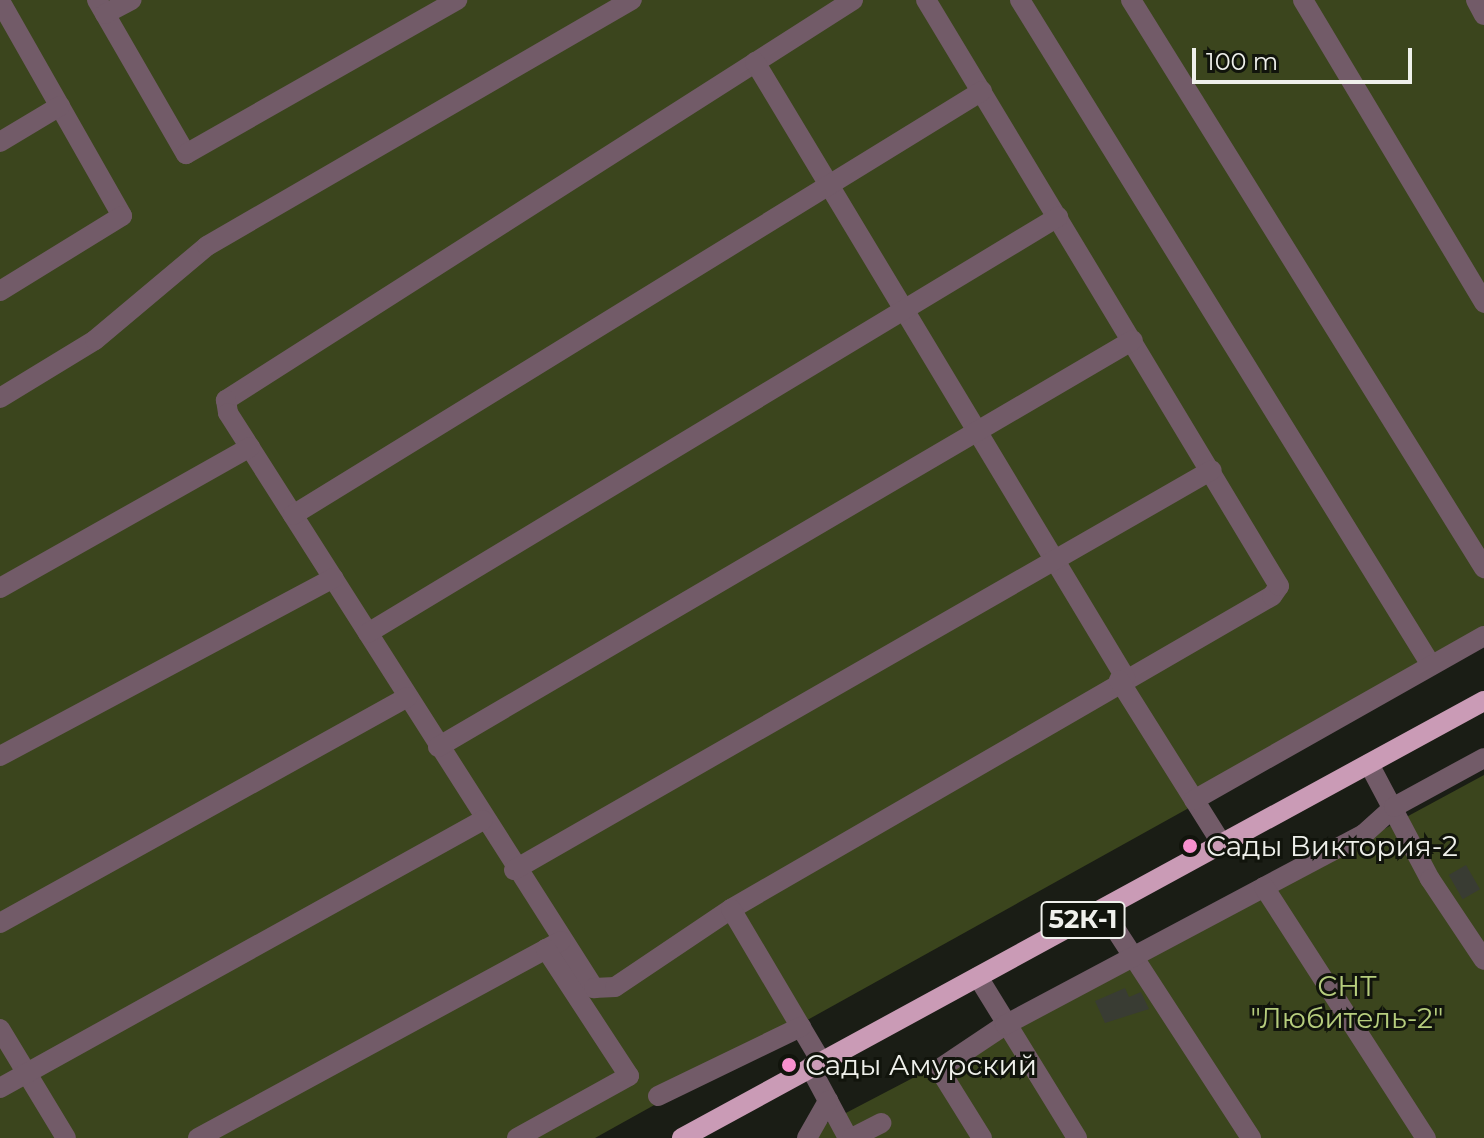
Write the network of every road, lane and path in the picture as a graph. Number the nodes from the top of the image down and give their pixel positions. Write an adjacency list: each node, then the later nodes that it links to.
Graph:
1 (131, 0): 11 (lane)
2 (457, 0): 11 (lane)
3 (632, 0): 23 (lane)
4 (853, 0): 13 (lane)
5 (926, 0): 14 (lane)
6 (1020, 0): 34 (lane)
7 (1131, 0): 29 (lane)
8 (1303, 0): 20 (lane)
9 (1476, 0): 12 (lane)
10 (0, 1): 15 (lane)
11 (101, 7)
12 (1484, 15)
13 (755, 62): 17 (lane); 25 (lane)
14 (982, 91): 17 (lane); 18 (lane)
15 (60, 106): 16 (lane); 19 (lane)
16 (0, 142)
17 (831, 184): 21 (lane); 27 (lane)
18 (1058, 217): 21 (lane); 22 (lane)
19 (0, 291)
20 (1484, 303)
21 (905, 309): 24 (lane); 32 (lane)
22 (1133, 340): 24 (lane); 26 (lane)
23 (0, 398)
24 (979, 430): 28 (lane); 38 (lane)
25 (250, 447): 27 (lane); 31 (lane)
26 (1212, 470): 28 (lane); 35 (lane)
27 (293, 515): 30 (lane)
28 (1057, 559): 35 (lane); 46 (lane)
29 (1484, 568)
30 (333, 578): 32 (lane); 39 (lane)
31 (0, 588)
32 (368, 633): 36 (lane)
33 (1484, 636): 34 (lane)
34 (1431, 665): 42 (lane)
35 (1122, 679): 42 (lane); 48 (lane)
36 (408, 697): 38 (lane); 50 (lane)
37 (1484, 701): 41 (main road, 52К-1)
38 (438, 747): 44 (lane)
39 (0, 756)
40 (1484, 758): 43 (lane)
41 (1369, 764): 43 (lane); 45 (main road, 52К-1)
42 (1194, 800): 45 (lane)
43 (1394, 807): 47 (lane); 53 (lane)
44 (483, 820): 46 (lane); 59 (lane)
45 (1223, 846): 49 (main road, 52К-1)
46 (514, 870): 51 (lane)
47 (1264, 887): 52 (lane); 73 (lane)
48 (731, 909): 51 (lane); 56 (lane)
49 (1103, 910): 52 (lane); 54 (main road, 52К-1)
50 (0, 923)
51 (553, 945): 65 (lane); 66 (lane)
52 (1130, 955): 55 (lane); 72 (lane)
53 (1484, 960)
54 (978, 977): 55 (lane); 58 (main road, 52К-1)
55 (1005, 1025): 70 (lane); 71 (lane)
56 (801, 1027): 58 (lane); 61 (lane)
57 (0, 1029): 59 (lane)
58 (816, 1064): 62 (lane); 67 (main road, 52К-1)
59 (27, 1073): 60 (lane); 64 (lane)
60 (0, 1088)
61 (658, 1096)
62 (828, 1101): 68 (lane); 69 (lane)
63 (881, 1123): 69 (lane)
64 (66, 1138)
65 (198, 1138)
66 (517, 1138)
67 (682, 1138)
68 (807, 1138)
69 (850, 1138)
70 (982, 1138)
71 (1077, 1138)
72 (1251, 1138)
73 (1426, 1138)

